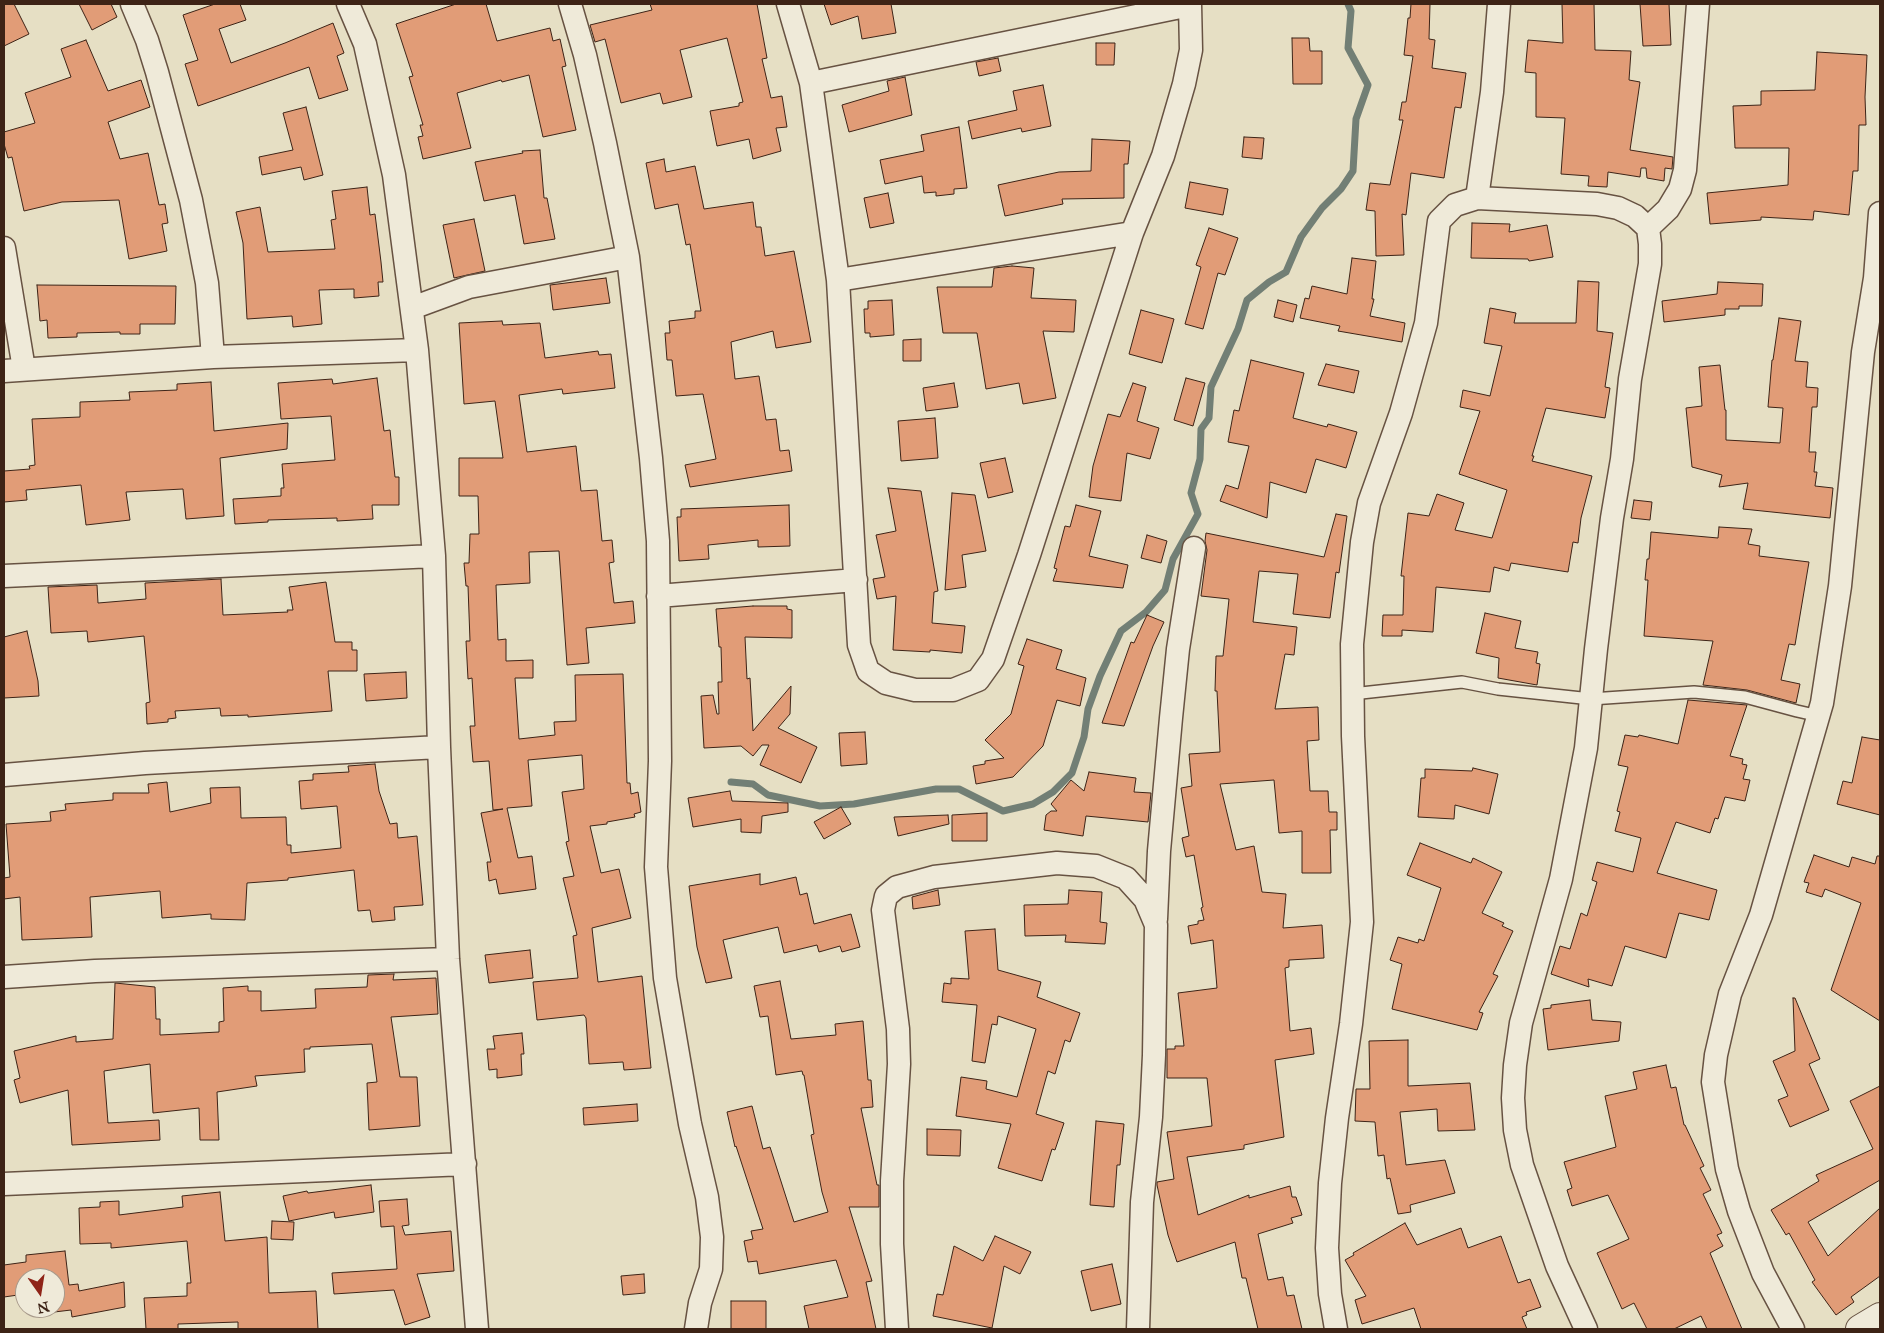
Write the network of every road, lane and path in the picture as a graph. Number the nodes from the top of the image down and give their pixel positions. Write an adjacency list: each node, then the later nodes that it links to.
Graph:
1 (132, 4): 18 (street)
2 (348, 4): 16 (street)
3 (570, 4): 14 (street)
4 (788, 4): 8 (street)
5 (1190, 4): 8 (street); 12 (street)
6 (1499, 4): 9 (street)
7 (1698, 4): 11 (street)
8 (811, 83): 15 (street)
9 (1477, 198): 11 (street); 25 (street)
10 (1880, 213): 27 (street)
11 (1648, 228): 26 (street)
12 (1132, 233): 15 (street); 23 (street)
13 (4, 248): 19 (street)
14 (628, 257): 16 (street); 24 (street)
15 (838, 280): 23 (street)
16 (412, 308): 17 (street)
17 (417, 350): 18 (street); 21 (street)
18 (213, 357): 19 (street)
19 (14, 370)
20 (1194, 548): 30 (street)
21 (434, 556): 22 (street); 28 (street)
22 (4, 576)
23 (856, 580): 24 (street)
24 (658, 596): 37 (street)
25 (1352, 694): 26 (lane); 40 (street)
26 (1591, 699): 27 (lane); 41 (street)
27 (1819, 716): 42 (street)
28 (439, 747): 29 (street); 31 (street)
29 (4, 775)
30 (1156, 925): 38 (street); 39 (street)
31 (448, 959): 32 (street); 33 (street)
32 (4, 977)
33 (465, 1164): 34 (street); 36 (street)
34 (4, 1184)
35 (1880, 1317): 43 (street)
36 (477, 1329)
37 (696, 1329)
38 (897, 1329)
39 (1138, 1329)
40 (1336, 1329)
41 (1586, 1329)
42 (1793, 1329)
43 (1860, 1329)

